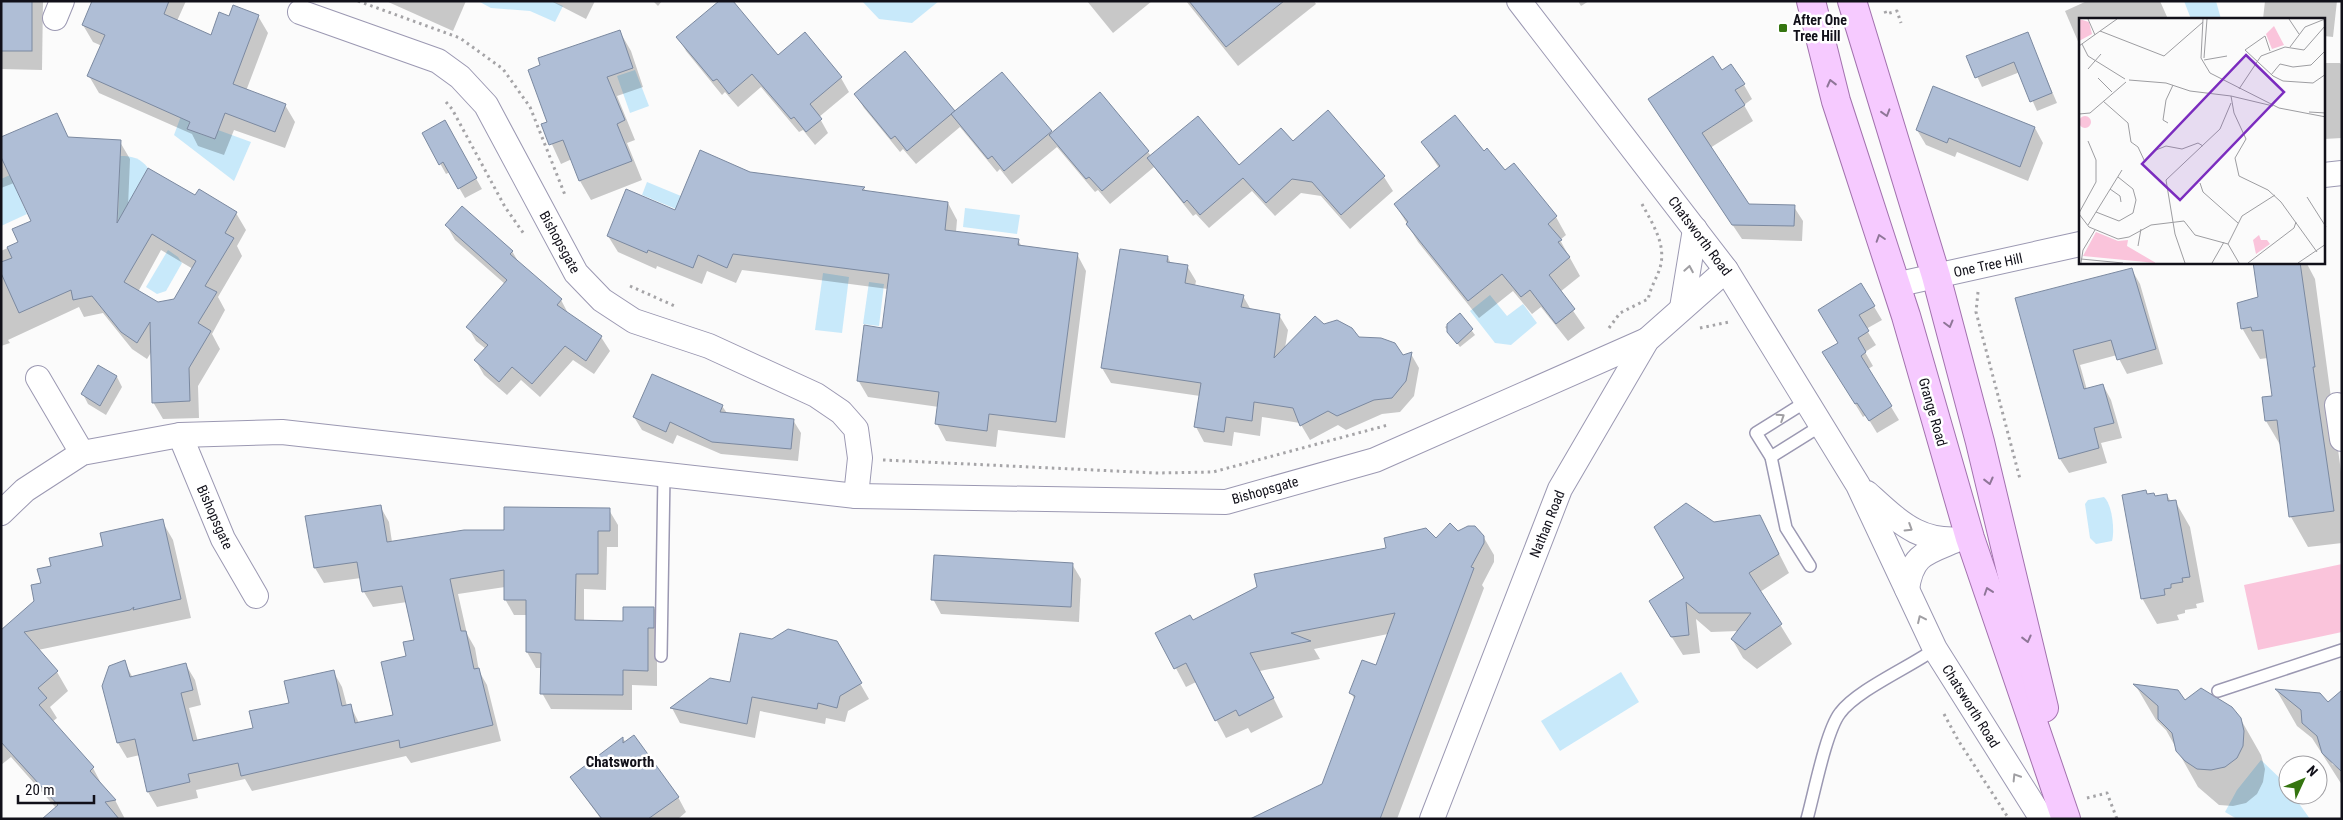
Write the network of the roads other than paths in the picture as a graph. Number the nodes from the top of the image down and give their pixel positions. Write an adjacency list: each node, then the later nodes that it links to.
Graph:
1 (1519, 1): 7 (street, Chatsworth Road)
2 (1811, 1): 11 (main road, Grange Road, one-way to 2)
3 (1852, 1): 10 (main road, one-way to 10)
4 (300, 12): 24 (street, Bishopsgate)
5 (2342, 173): 6 (street)
6 (2326, 175)
7 (1696, 229): 9 (street, Chatsworth Road); 12 (street, one-way to 7)
8 (2079, 244): 10 (street, One Tree Hill)
9 (1726, 270): 12 (street, Nathan Road); 15 (street, Chatsworth Road)
10 (1936, 276): 11 (street, One Tree Hill); 38 (main road, one-way to 38)
11 (1896, 284): 26 (main road, Grange Road)
12 (1682, 308): 13 (street, Nathan Road)
13 (1647, 340): 24 (street, Bishopsgate); 34 (street, Nathan Road)
14 (38, 378): 20 (street)
15 (1807, 401): 17 (street, Chatsworth Road); 21 (lane, one-way to 15)
16 (2337, 405): 19 (street)
17 (1822, 425): 21 (lane); 23 (street, Chatsworth Road)
18 (180, 435): 20 (street, Bishopsgate); 22 (street, Bishopsgate); 29 (street, Bishopsgate)
19 (2342, 439)
20 (82, 453): 25 (street, Bishopsgate)
21 (1771, 457): 27 (lane)
22 (664, 475): 24 (street, Bishopsgate); 32 (lane)
23 (1858, 485): 26 (street, Chatsworth Road, one-way to 26); 28 (street, Chatsworth Road)
24 (864, 496)
25 (1, 513)
26 (1963, 539): 28 (street); 37 (main road, Grange Road, one-way to 26)
27 (1810, 566)
28 (1907, 589): 30 (street, Chatsworth Road, one-way to 28)
29 (256, 596)
30 (1935, 649): 35 (lane); 36 (street, Chatsworth Road, one-way to 30)
31 (2342, 650): 33 (lane)
32 (661, 656)
33 (2218, 691)
34 (1432, 819)
35 (1807, 819)
36 (2042, 819)
37 (2066, 819)
38 (2086, 819)

